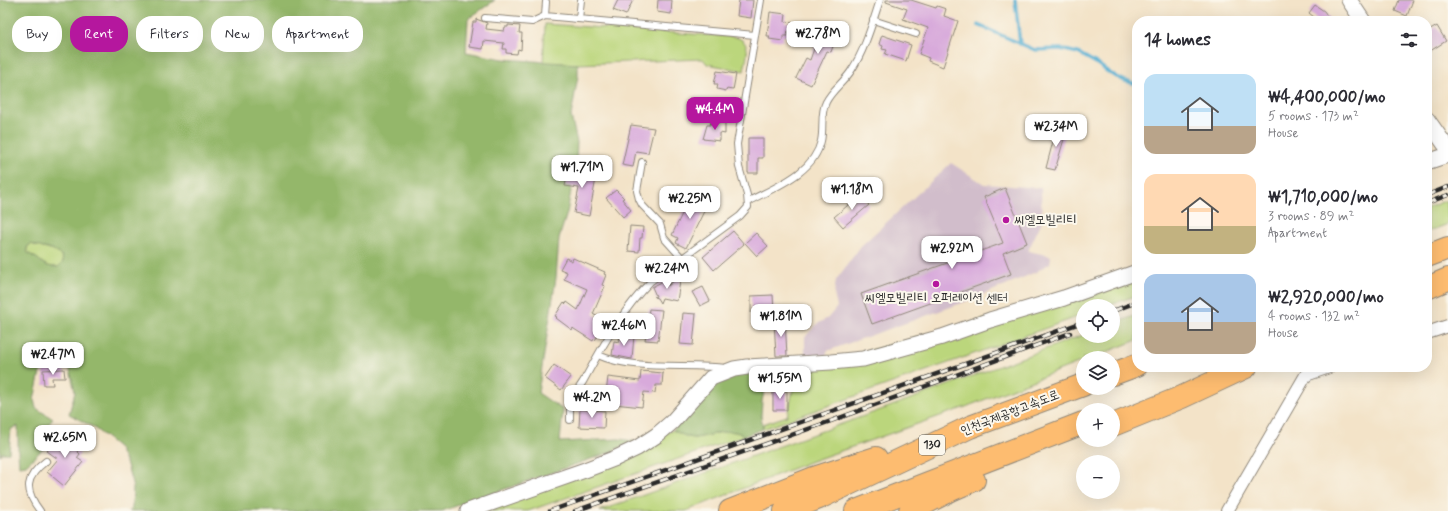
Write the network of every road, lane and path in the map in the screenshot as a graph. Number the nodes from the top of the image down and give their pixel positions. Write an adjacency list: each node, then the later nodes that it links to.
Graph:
1 (581, 0): 9 (lane)
2 (761, 0): 12 (lane)
3 (880, 0): 10 (lane)
4 (1349, 0): 7 (street)
5 (546, 2): 6 (lane)
6 (545, 16): 8 (lane); 9 (lane)
7 (1360, 16)
8 (485, 18)
9 (579, 19): 12 (lane)
10 (873, 20): 11 (lane); 18 (lane)
11 (916, 34)
12 (755, 35): 18 (lane)
13 (1432, 126): 14 (street)
14 (1448, 149)
15 (1448, 155): 16 (street)
16 (1432, 160)
17 (642, 162): 21 (lane)
18 (748, 201): 21 (lane)
19 (1448, 248): 20 (highway)
20 (1432, 254)
21 (682, 258): 27 (lane)
22 (1132, 274): 29 (street)
23 (1448, 279): 24 (highway)
24 (1432, 286)
25 (1448, 326): 26 (street)
26 (1432, 331)
27 (598, 355): 29 (lane); 36 (lane)
28 (1132, 367): 30 (highway)
29 (734, 369): 43 (street)
30 (1120, 371)
31 (1218, 372): 35 (highway)
32 (1235, 372): 37 (highway)
33 (1315, 372): 48 (street)
34 (1076, 388): 39 (highway, 인천국제공항고속도로 / 130)
35 (1120, 409)
36 (570, 420)
37 (1120, 422)
38 (1076, 426): 46 (highway, 130)
39 (970, 427): 44 (highway); 45 (highway, 인천국제공항고속도로 / 130)
40 (1076, 440): 47 (highway)
41 (46, 461): 42 (lane)
42 (40, 511)
43 (468, 511)
44 (730, 511)
45 (785, 511)
46 (856, 511)
47 (910, 511)
48 (1228, 511)

